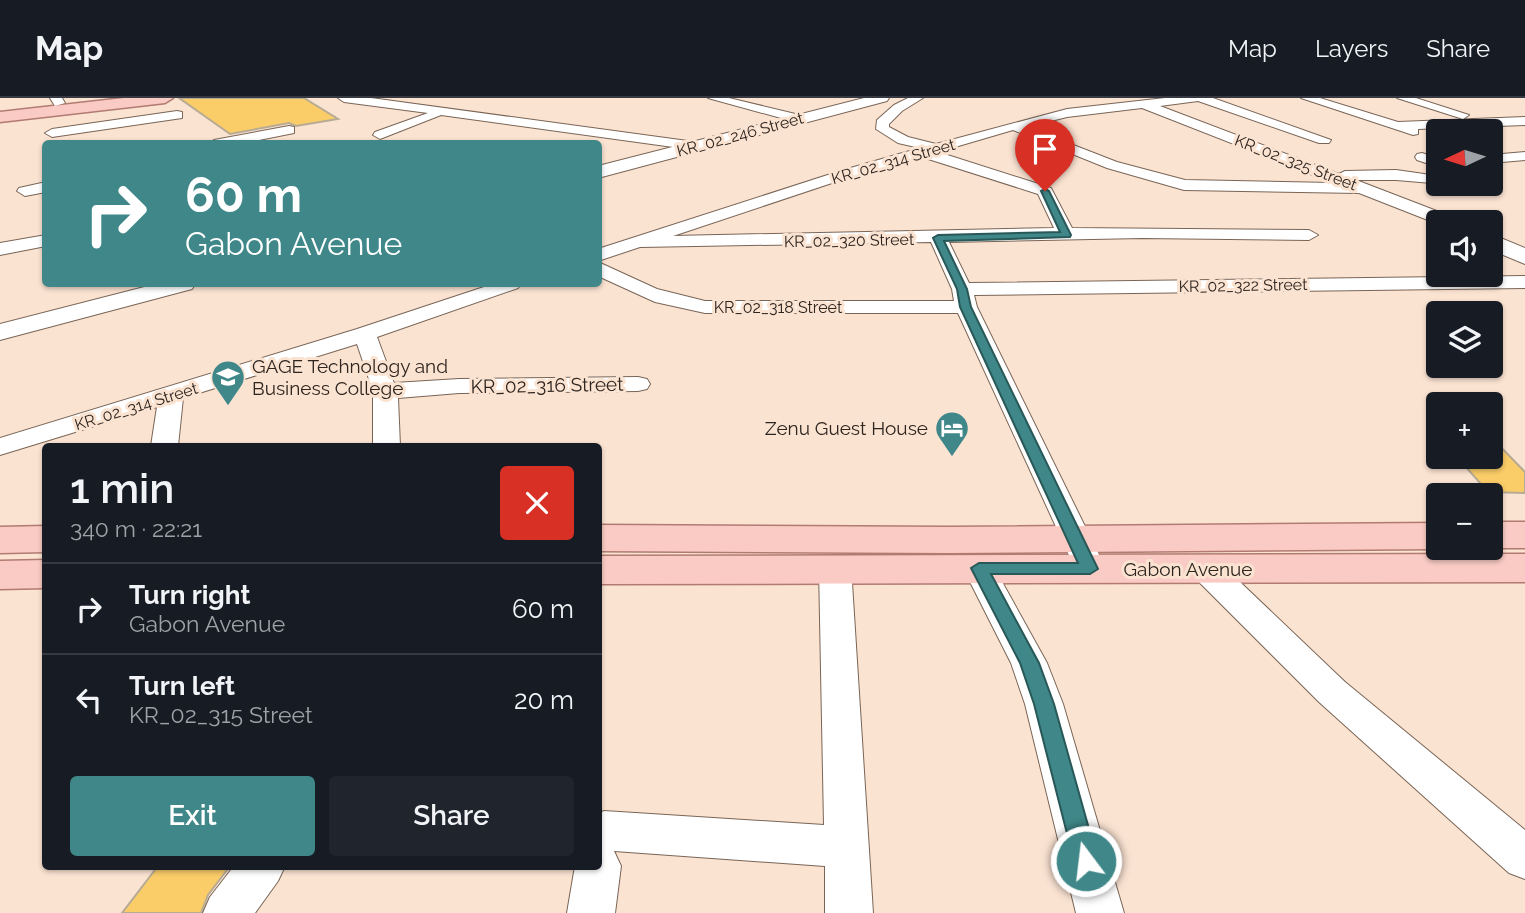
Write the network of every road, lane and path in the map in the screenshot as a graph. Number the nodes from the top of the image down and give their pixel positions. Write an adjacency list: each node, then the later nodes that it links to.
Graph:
1 (106, 98): 10 (main road)
2 (166, 98): 16 (main road); 25 (street)
3 (344, 98): 15 (street)
4 (714, 98): 17 (street)
5 (882, 98): 11 (street, KR_02_246 Street)
6 (917, 98): 13 (street)
7 (1198, 98): 12 (street, KR_02_314 Street); 34 (street)
8 (1307, 98): 23 (street)
9 (1403, 98): 18 (street)
10 (57, 101): 14 (main road)
11 (862, 103): 13 (street); 17 (street, KR_02_246 Street)
12 (1143, 104): 22 (street, KR_02_314 Street); 34 (street, KR_02_325 Street)
13 (898, 108): 28 (street)
14 (0, 110)
15 (442, 112): 26 (street); 30 (street)
16 (0, 117)
17 (799, 119): 30 (street, KR_02_246 Street)
18 (1480, 119)
19 (1503, 121): 20 (street)
20 (1525, 121)
21 (1426, 124): 23 (street)
22 (1014, 126): 32 (street, KR_02_314 Street); 41 (street)
23 (1395, 126): 27 (street)
24 (289, 130): 29 (street)
25 (52, 133)
26 (380, 135)
27 (1426, 135)
28 (898, 138): 31 (street); 32 (street)
29 (217, 140)
30 (695, 146): 37 (street, KR_02_246 Street)
31 (874, 147)
32 (929, 150): 46 (street); 50 (street, KR_02_314 Street)
33 (1525, 156): 35 (street)
34 (1263, 158): 36 (street)
35 (1503, 158)
36 (1296, 162): 38 (street, KR_02_325 Street)
37 (602, 171)
38 (1334, 177): 39 (street); 41 (street, KR_02_325 Street)
39 (1426, 179)
40 (42, 188): 42 (street)
41 (1363, 188): 43 (street, KR_02_325 Street)
42 (25, 191)
43 (1426, 213)
44 (1525, 231): 45 (street)
45 (1503, 232)
46 (1066, 235): 47 (street, KR_02_320 Street); 48 (street, KR_02_320 Street)
47 (1309, 235)
48 (938, 238): 50 (street, KR_02_320 Street); 59 (street)
49 (42, 241): 52 (street)
50 (640, 242): 53 (street, KR_02_314 Street)
51 (1503, 247): 54 (street)
52 (0, 249)
53 (602, 254)
54 (1525, 257)
55 (602, 270): 59 (street, KR_02_318 Street)
56 (1525, 282): 59 (street, KR_02_322 Street)
57 (172, 287): 60 (street)
58 (502, 287): 61 (street, KR_02_314 Street)
59 (964, 298): 74 (street)
60 (0, 332)
61 (365, 334): 63 (street); 64 (street, KR_02_314 Street)
62 (638, 384): 63 (street, KR_02_316 Street)
63 (385, 391): 66 (street)
64 (171, 395): 65 (street); 67 (street, KR_02_314 Street)
65 (165, 443)
66 (387, 443)
67 (0, 447)
68 (1525, 535): 69 (main road)
69 (1503, 536)
70 (1426, 537): 74 (main road, Gabon Avenue)
71 (602, 538): 74 (main road, Gabon Avenue)
72 (42, 539): 73 (main road)
73 (0, 540)
74 (1083, 554): 76 (main road, Gabon Avenue); 79 (main road, Gabon Avenue)
75 (835, 568): 76 (main road, Gabon Avenue); 78 (main road, Gabon Avenue); 82 (street)
76 (979, 568): 90 (street)
77 (1525, 568): 79 (main road, Gabon Avenue)
78 (602, 570)
79 (1207, 570): 84 (street)
80 (42, 574): 81 (main road)
81 (0, 575)
82 (846, 847): 83 (street); 89 (street)
83 (602, 848)
84 (1525, 858)
85 (259, 870): 87 (street)
86 (597, 870): 88 (street)
87 (228, 913)
88 (591, 913)
89 (849, 913)
90 (1100, 913)

